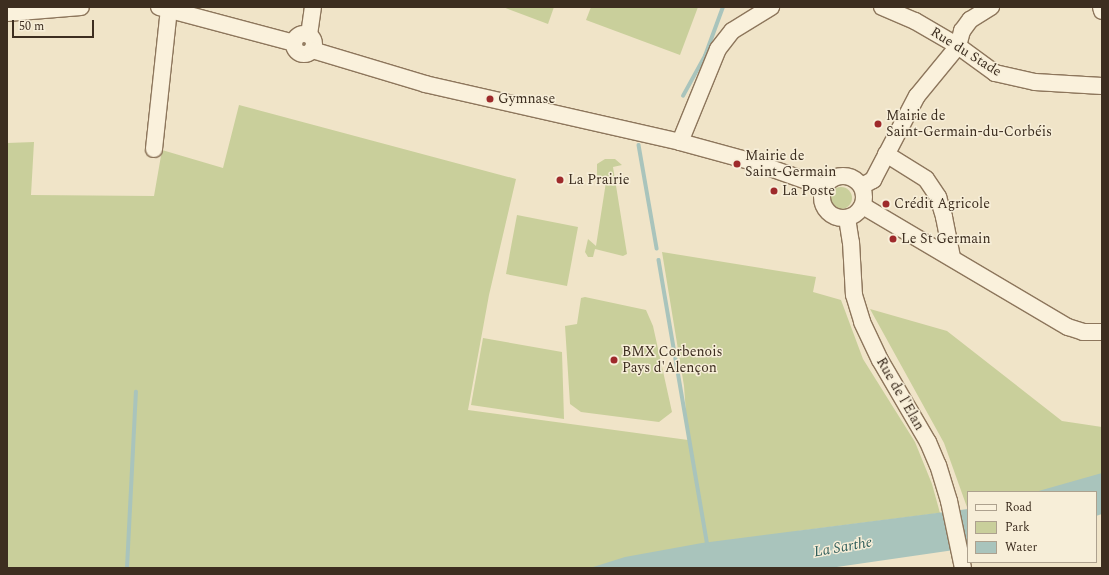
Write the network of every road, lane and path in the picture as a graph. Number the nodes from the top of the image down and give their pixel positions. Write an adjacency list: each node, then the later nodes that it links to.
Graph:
1 (81, 7): 9 (street)
2 (314, 7): 10 (street)
3 (771, 7): 13 (street)
4 (882, 7): 11 (street, Rue du Stade)
5 (991, 7): 11 (street)
6 (1102, 7): 8 (street)
7 (164, 8): 10 (street); 14 (street)
8 (1102, 11)
9 (7, 13)
10 (310, 42): 13 (street)
11 (958, 46): 12 (street, Rue du Stade); 15 (street)
12 (1102, 86)
13 (680, 142): 17 (street)
14 (154, 149)
15 (886, 154): 16 (street); 20 (street)
16 (862, 186): 17 (street); 18 (street)
17 (824, 188): 19 (street)
18 (863, 206): 19 (street); 20 (street)
19 (847, 218): 22 (street, Rue de l'Elan)
20 (952, 257): 21 (street)
21 (1102, 332)
22 (962, 562)

